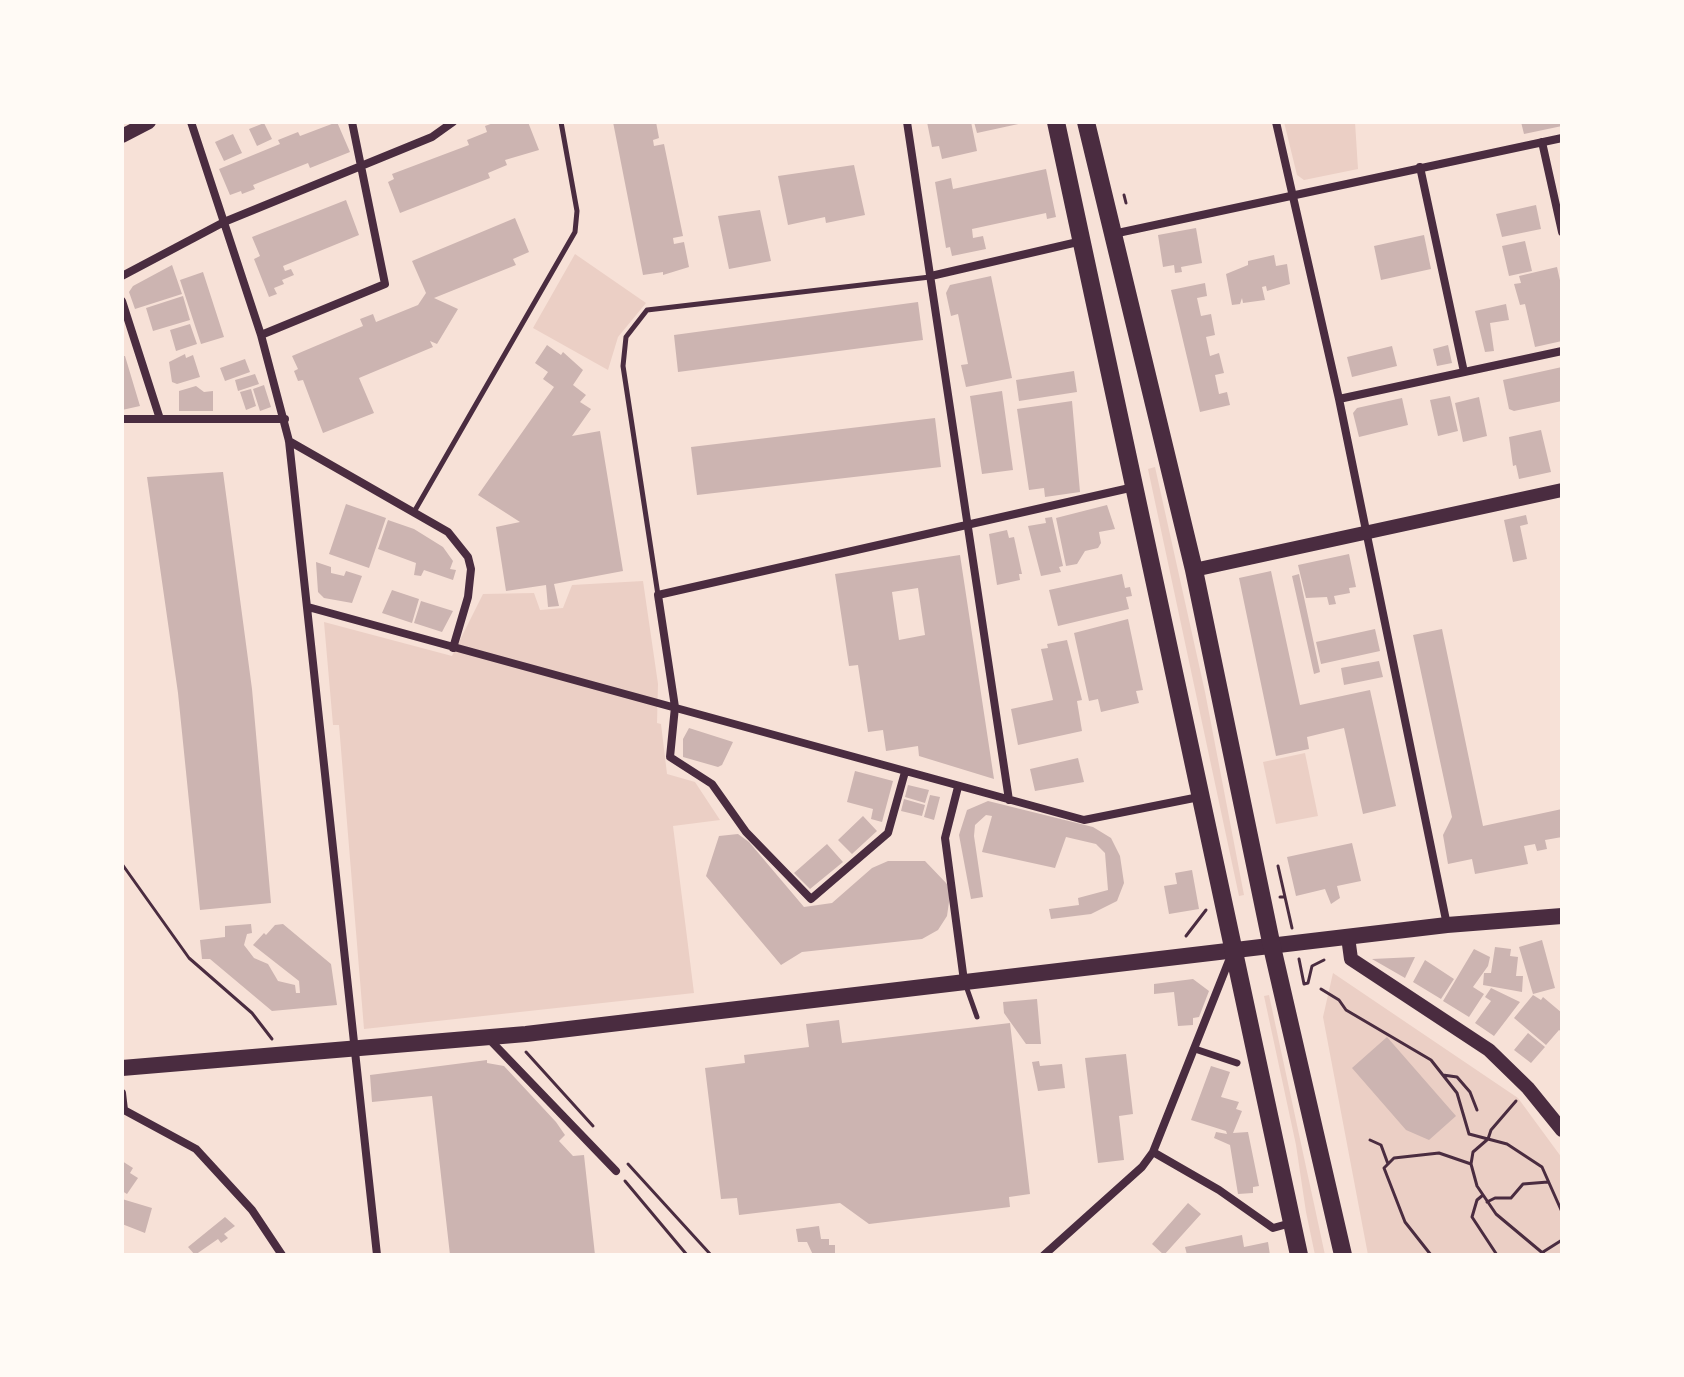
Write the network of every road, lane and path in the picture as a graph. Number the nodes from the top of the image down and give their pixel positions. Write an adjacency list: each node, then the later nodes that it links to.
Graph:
1 (149, 122): 10 (street)
2 (191, 122): 16 (street)
3 (352, 122): 13 (street)
4 (453, 122): 13 (street)
5 (561, 122): 33 (lane)
6 (907, 122): 21 (street)
7 (1056, 122): 19 (main road)
8 (1086, 122): 18 (main road)
9 (1276, 122): 15 (street)
10 (128, 130)
11 (1562, 138): 12 (street)
12 (1542, 142): 14 (street); 17 (street)
13 (361, 164): 16 (street); 23 (street)
14 (1420, 167): 15 (street); 25 (street)
15 (1293, 194): 18 (street); 26 (street)
16 (224, 222): 20 (street); 23 (street)
17 (1562, 232)
18 (1113, 234): 36 (main road)
19 (1083, 241): 21 (street); 31 (main road)
20 (122, 276)
21 (931, 276): 34 (street); 37 (lane)
22 (122, 301): 28 (street)
23 (261, 335): 29 (street)
24 (1562, 351): 25 (street)
25 (1464, 372): 26 (street)
26 (1339, 399): 35 (street)
27 (122, 419): 28 (street)
28 (160, 419): 29 (street)
29 (285, 419): 30 (street)
30 (289, 441): 33 (street); 38 (street)
31 (1134, 486): 34 (street); 43 (main road)
32 (1562, 490): 35 (street)
33 (414, 512): 39 (street)
34 (969, 523): 37 (street); 44 (street)
35 (1367, 531): 36 (street); 50 (street)
36 (1194, 570): 53 (main road)
37 (658, 595): 40 (street)
38 (308, 607): 39 (street); 62 (street)
39 (453, 648): 40 (street)
40 (675, 707): 41 (street); 41 (street)
41 (905, 772): 42 (street)
42 (958, 787): 44 (street); 56 (street)
43 (1199, 797): 44 (street); 54 (main road)
44 (1009, 800)
45 (122, 864): 63 (path)
46 (1278, 866): 47 (path)
47 (1285, 897)
48 (1205, 905): 51 (path)
49 (1562, 916): 50 (main road)
50 (1447, 925): 52 (main road)
51 (1186, 936)
52 (1348, 937): 53 (main road); 71 (street)
53 (1272, 947): 54 (main road); 90 (main road)
54 (1232, 951): 56 (main road); 61 (street); 82 (main road)
55 (1324, 960): 57 (path)
56 (964, 981): 59 (lane); 60 (main road)
57 (1304, 984)
58 (1321, 989): 66 (path)
59 (977, 1017)
60 (495, 1037): 62 (main road); 77 (street)
61 (1195, 1049): 64 (street); 74 (street)
62 (354, 1050): 63 (main road); 86 (street)
63 (281, 1056): 65 (main road)
64 (1237, 1063)
65 (122, 1068)
66 (1443, 1075): 69 (path); 72 (path)
67 (122, 1093): 70 (street)
68 (1521, 1095): 72 (path)
69 (1477, 1110)
70 (123, 1111): 85 (street)
71 (1562, 1130)
72 (1488, 1139): 76 (path); 78 (path)
73 (1370, 1140): 75 (path)
74 (1153, 1152): 82 (street); 88 (street)
75 (1388, 1164): 76 (path); 91 (path)
76 (1471, 1164): 79 (path)
77 (616, 1171): 87 (path)
78 (1550, 1182): 80 (path); 81 (path)
79 (1483, 1195): 80 (path); 92 (path)
80 (1487, 1202): 84 (path)
81 (1562, 1212)
82 (1292, 1223): 89 (main road)
83 (1562, 1240): 84 (path)
84 (1544, 1253)
85 (282, 1255)
86 (377, 1255)
87 (687, 1255)
88 (1044, 1255)
89 (1299, 1255)
90 (1343, 1255)
91 (1431, 1255)
92 (1497, 1255)

